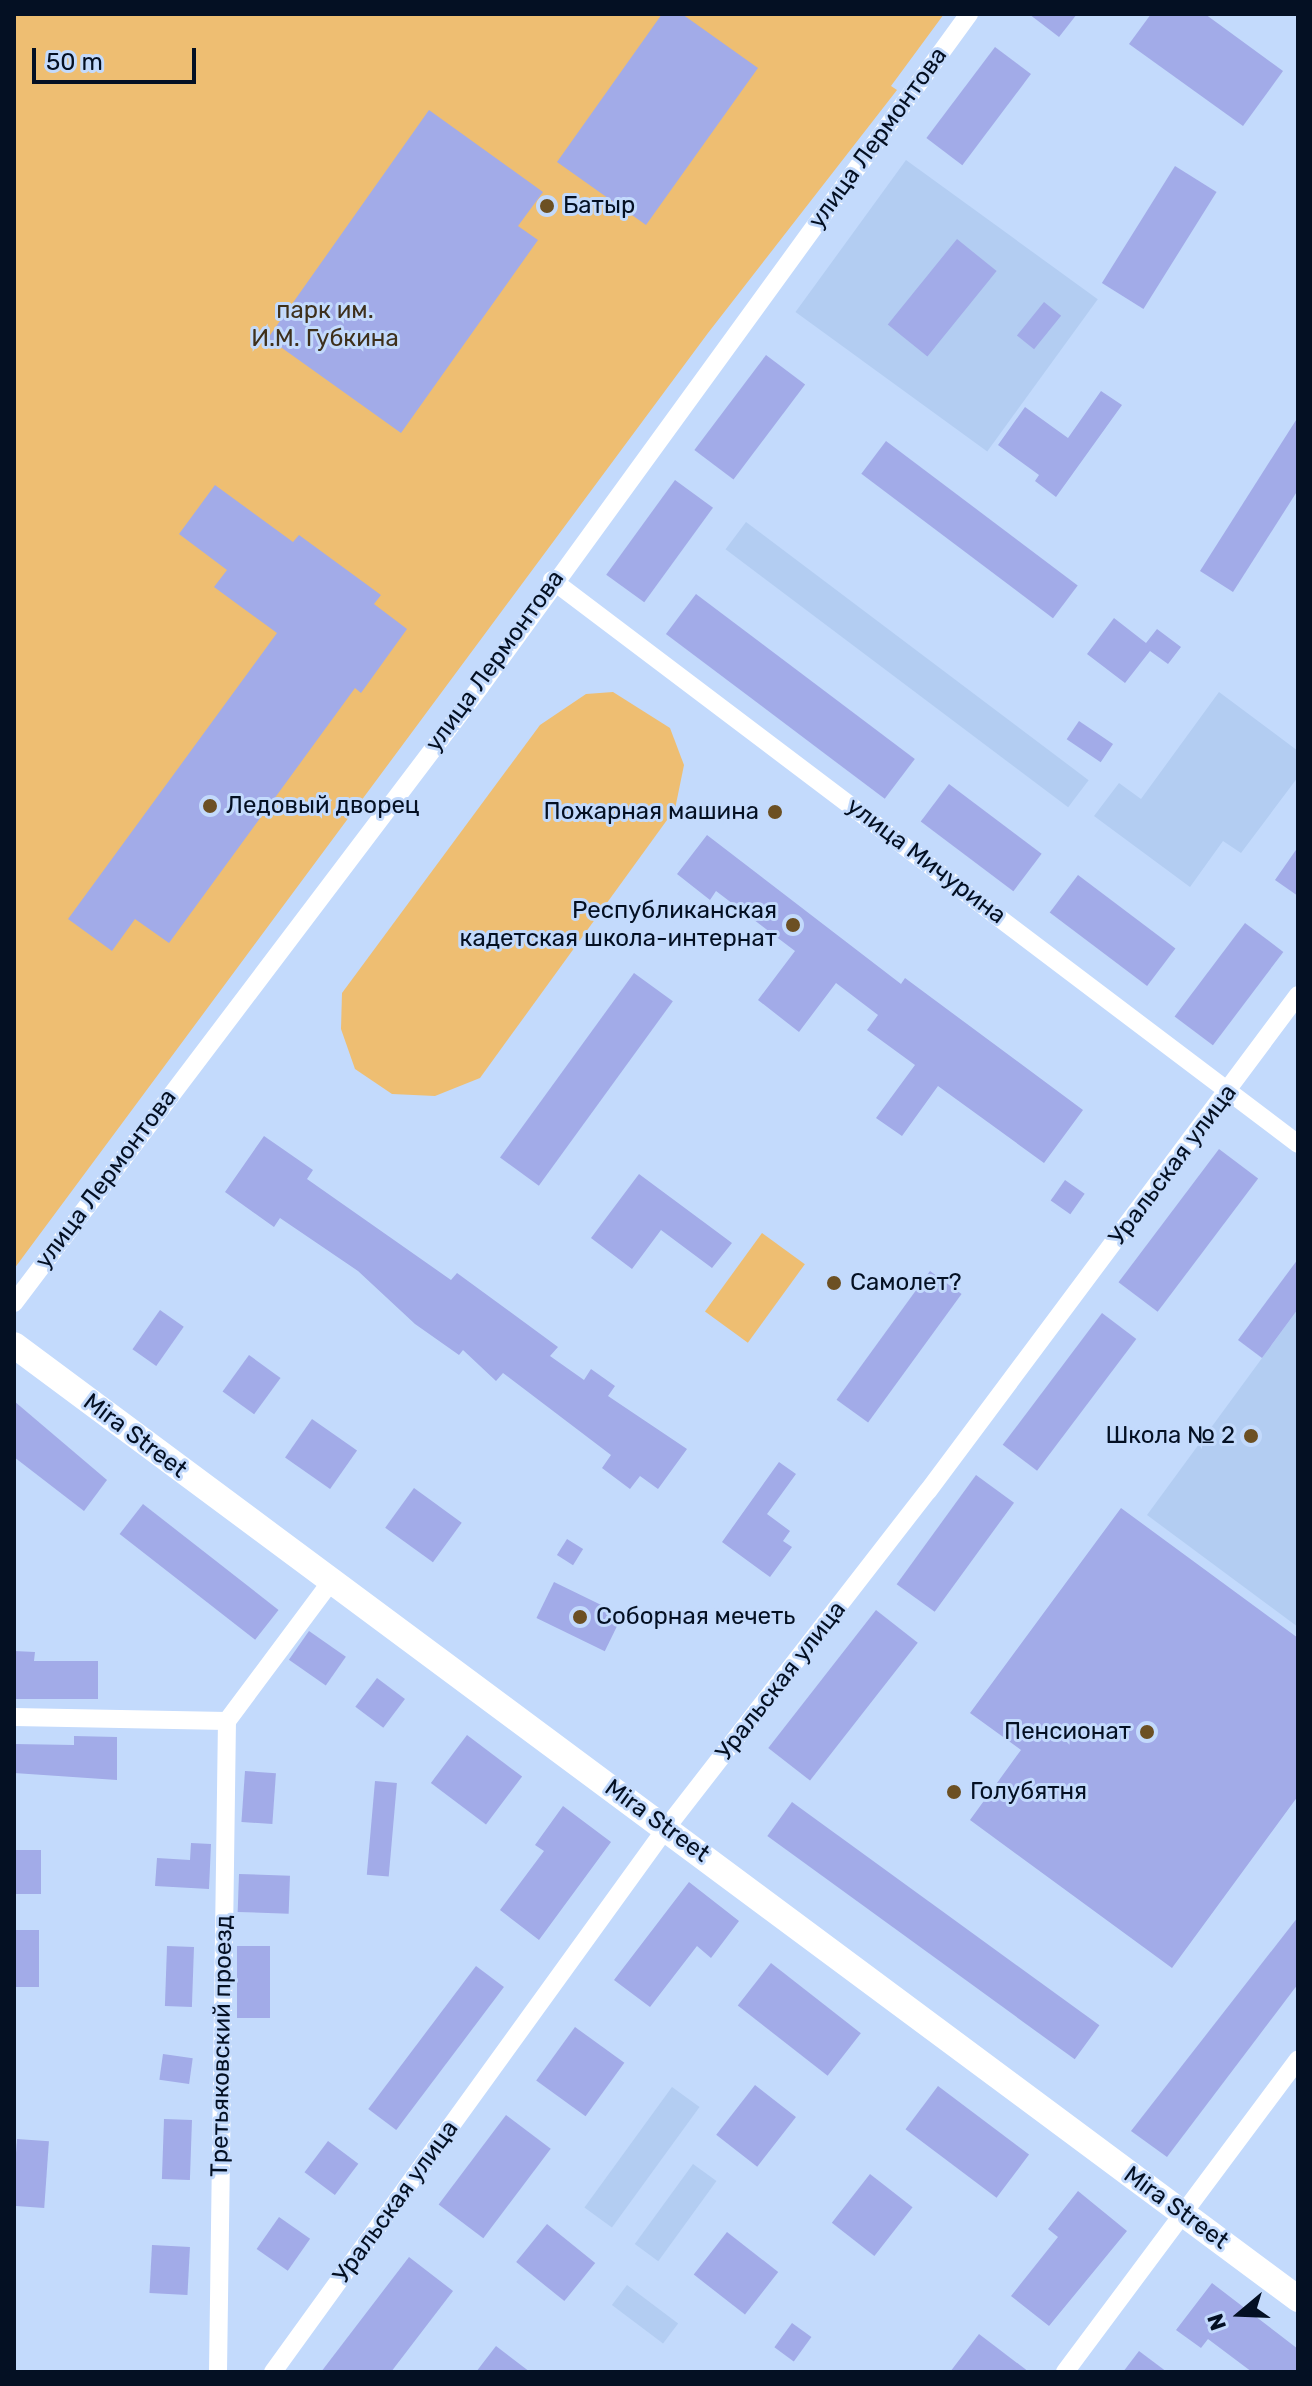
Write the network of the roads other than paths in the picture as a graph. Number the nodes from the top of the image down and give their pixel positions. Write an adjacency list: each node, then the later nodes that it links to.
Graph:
1 (969, 14): 2 (street, улица Лермонтова)
2 (552, 580): 4 (street, улица Мичурина); 6 (street, улица Лермонтова)
3 (1298, 995): 4 (street, Уральская улица)
4 (1229, 1091): 5 (street, улица Мичурина); 11 (street, Уральская улица)
5 (1298, 1144)
6 (14, 1303)
7 (14, 1345): 8 (street, Mira Street)
8 (330, 1583): 10 (street); 11 (street, Mira Street)
9 (14, 1717): 10 (street)
10 (227, 1721): 15 (street, Третьяковский проезд)
11 (667, 1827): 13 (street, Mira Street); 16 (street, Уральская улица)
12 (1298, 2059): 13 (street)
13 (1183, 2213): 14 (street, Mira Street); 17 (street)
14 (1298, 2299)
15 (218, 2372)
16 (273, 2372)
17 (1065, 2372)

